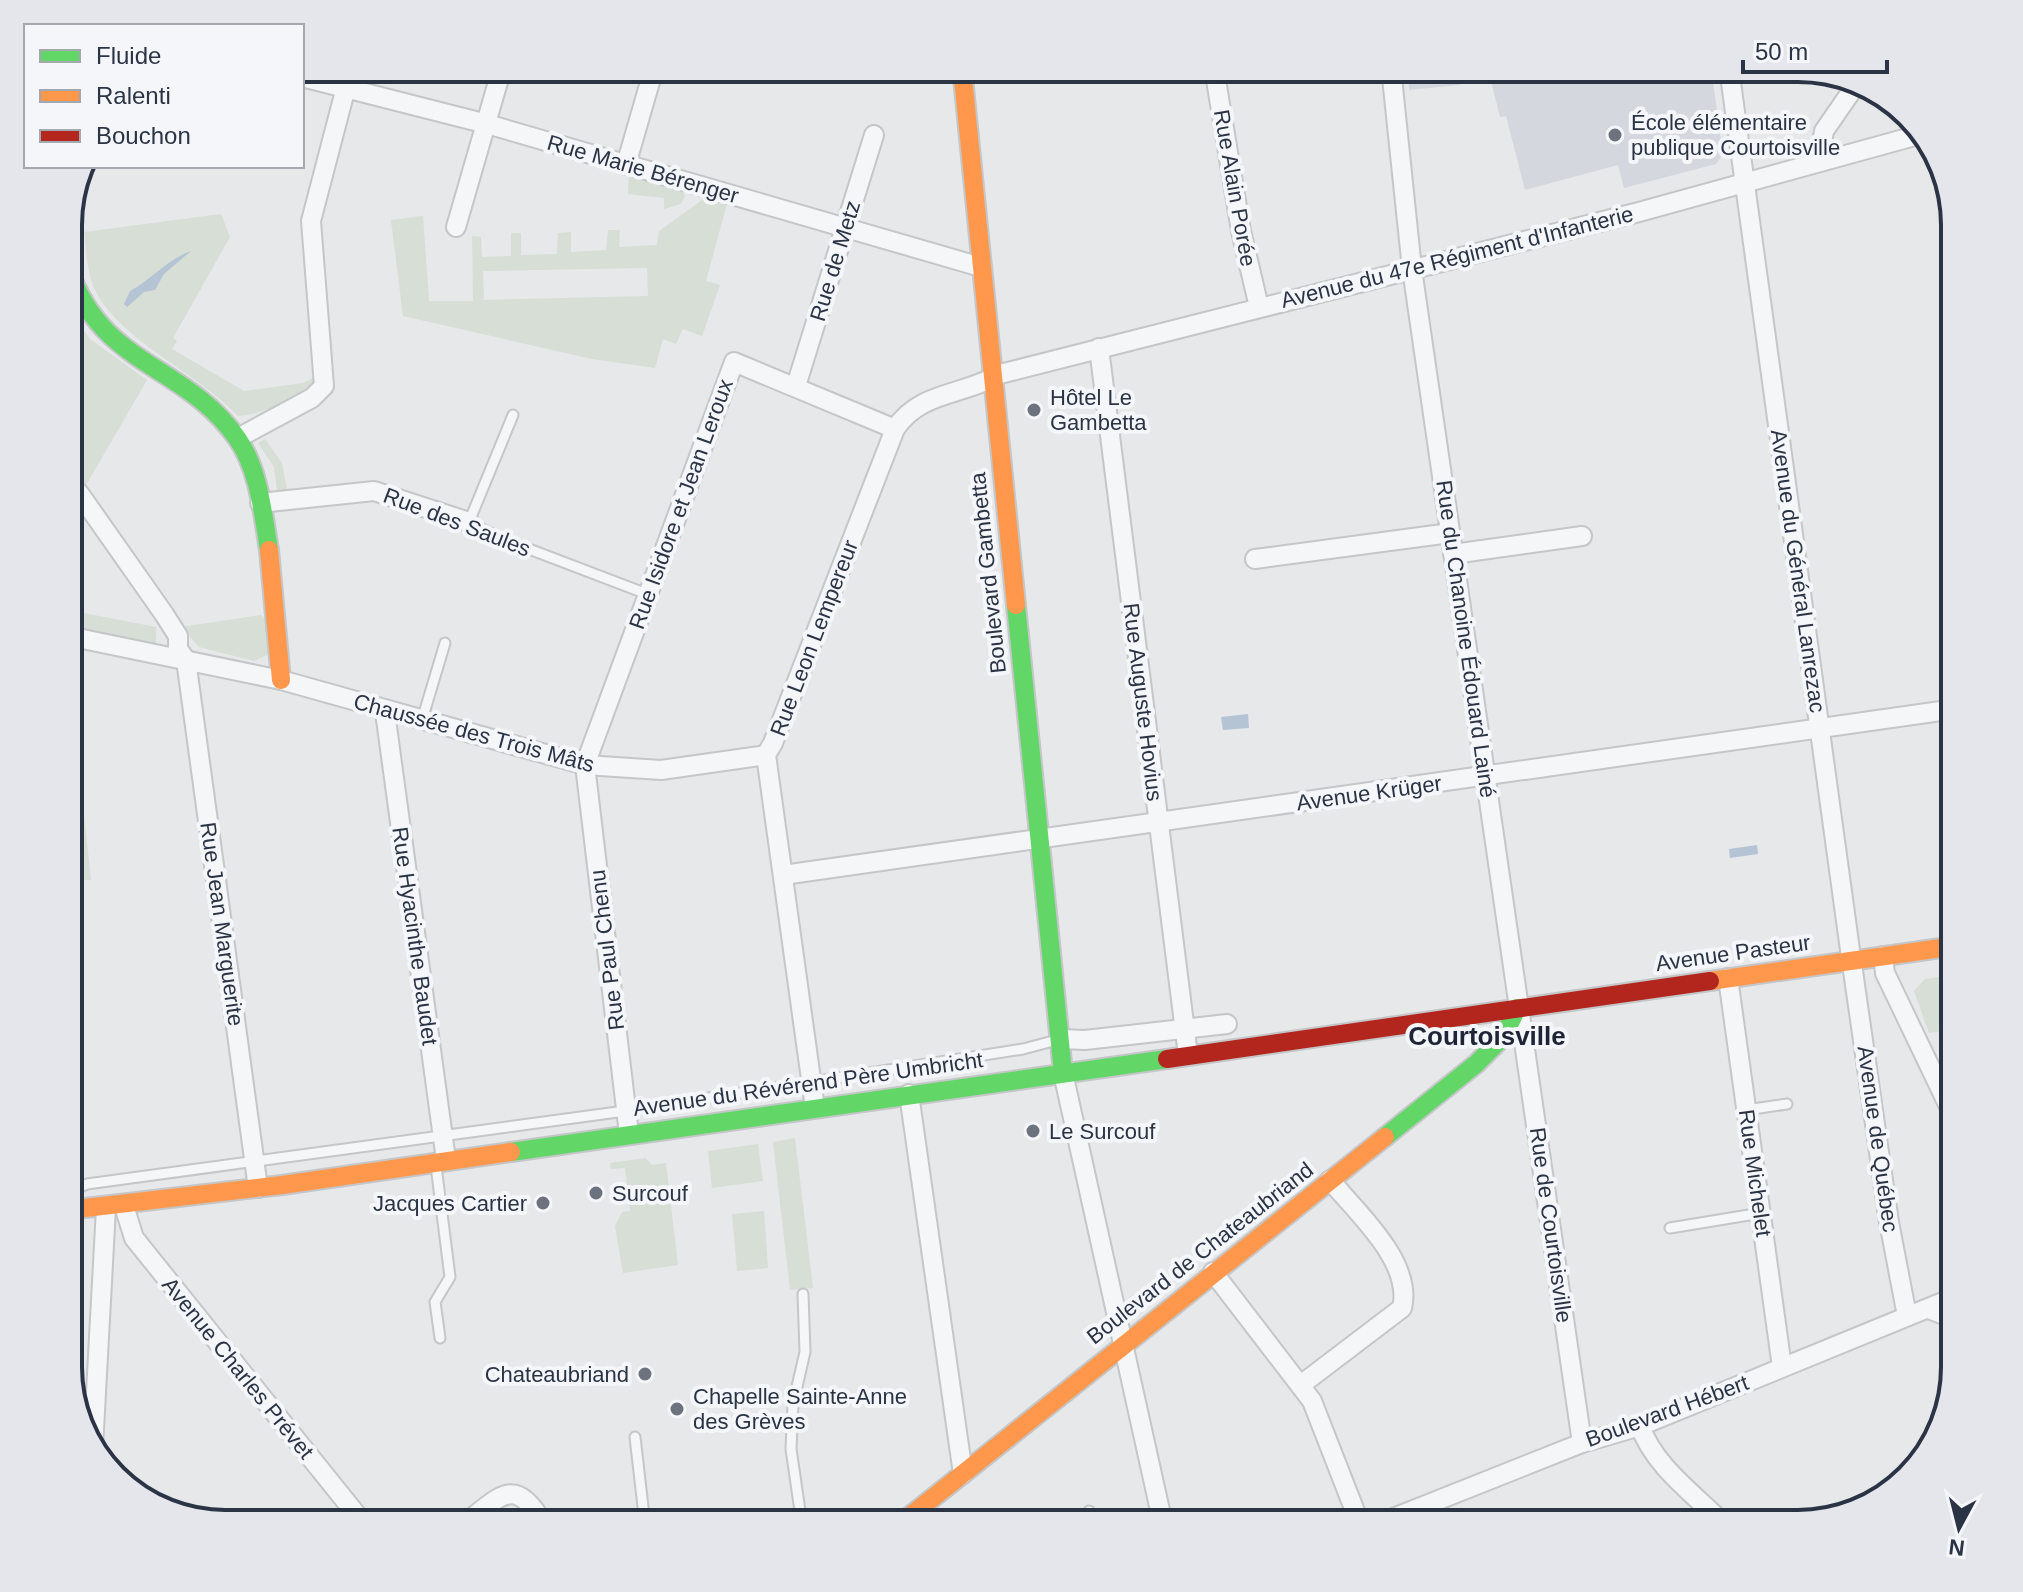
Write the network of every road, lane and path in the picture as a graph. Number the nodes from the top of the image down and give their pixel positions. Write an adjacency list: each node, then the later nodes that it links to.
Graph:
1 (322, 82): 9 (street, Rue Marie Bérenger)
2 (348, 82): 9 (street)
3 (498, 82): 11 (street)
4 (650, 82): 15 (street)
5 (963, 82): 19 (main road, Boulevard Gambetta)
6 (1216, 82): 22 (street, Rue Alain Porée)
7 (1392, 82): 20 (street, Rue du Chanoine Édouard Lainé)
8 (1731, 82): 16 (street, Avenue du Général Lanrezac)
9 (346, 88): 11 (street, Rue Marie Bérenger); 28 (street)
10 (1851, 92): 14 (street)
11 (487, 124): 15 (street, Rue Marie Bérenger); 17 (street)
12 (874, 135): 18 (street, Rue de Metz)
13 (1910, 137): 14 (street, Avenue du 47e Régiment d'Infanterie)
14 (1819, 161): 16 (street, Avenue du 47e Régiment d'Infanterie)
15 (626, 165): 18 (street, Rue Marie Bérenger)
16 (1744, 181): 20 (street, Avenue du 47e Régiment d'Infanterie); 44 (street, Avenue du Général Lanrezac)
17 (456, 227)
18 (846, 230): 19 (street, Rue Marie Bérenger); 25 (street, Rue de Metz)
19 (981, 267): 24 (main road, Boulevard Gambetta)
20 (1412, 269): 22 (street, Avenue du 47e Régiment d'Infanterie); 32 (street, Rue du Chanoine Édouard Lainé)
21 (82, 303): 28 (main road)
22 (1259, 307): 23 (street, Avenue du 47e Régiment d'Infanterie)
23 (1099, 348): 24 (street, Avenue du 47e Régiment d'Infanterie); 48 (street, Rue Auguste Hovius)
24 (992, 379): 27 (street, Rue Leon Lempereur); 49 (main road, Boulevard Gambetta)
25 (796, 386): 27 (street, Rue Isidore et Jean Leroux); 36 (street, Rue Isidore et Jean Leroux)
26 (513, 415): 31 (lane)
27 (895, 429): 45 (street, Rue Leon Lempereur)
28 (238, 438): 30 (main road)
29 (82, 497): 39 (street, Rue Jean Marguerite)
30 (260, 503): 31 (street, Rue des Saules); 40 (main road)
31 (469, 522): 36 (lane, Rue des Saules)
32 (1450, 533): 34 (street, Rue du Chanoine Édouard Lainé); 35 (street)
33 (1582, 536): 34 (street)
34 (1453, 554): 47 (street, Rue du Chanoine Édouard Lainé)
35 (1255, 559)
36 (647, 594): 46 (street, Rue Isidore et Jean Leroux)
37 (82, 639): 39 (street, Chaussée des Trois Mâts)
38 (445, 643): 43 (lane)
39 (186, 660): 40 (street, Chaussée des Trois Mâts); 71 (street, Rue Jean Marguerite)
40 (281, 680): 42 (street, Chaussée des Trois Mâts)
41 (1941, 711): 44 (street, Avenue Krüger)
42 (385, 712): 43 (street, Chaussée des Trois Mâts); 69 (street, Rue Hyacinthe Baudet)
43 (422, 721): 46 (street, Chaussée des Trois Mâts)
44 (1819, 728): 47 (street, Avenue Krüger); 53 (street, Avenue du Général Lanrezac)
45 (766, 755): 46 (street, Chaussée des Trois Mâts); 50 (street, Rue Leon Lempereur)
46 (585, 765): 67 (street, Rue Paul Chenu)
47 (1487, 776): 48 (street, Avenue Krüger); 55 (street, Rue du Chanoine Édouard Lainé)
48 (1158, 824): 49 (street, Avenue Krüger); 57 (street, Rue Auguste Hovius)
49 (1040, 841): 50 (street, Avenue Krüger); 58 (main road, Boulevard Gambetta)
50 (783, 875): 61 (street, Rue Leon Lempereur)
51 (1941, 948): 52 (main road, Avenue Pasteur)
52 (1883, 956): 53 (main road, Avenue Pasteur); 62 (street)
53 (1853, 960): 54 (main road, Avenue Pasteur); 82 (street, Avenue de Québec)
54 (1728, 978): 55 (main road, Avenue Pasteur); 66 (street, Rue Michelet)
55 (1517, 1008): 59 (main road, Avenue du Révérend Père Umbricht); 72 (main road, Boulevard de Chateaubriand); 91 (street, Rue de Courtoisville)
56 (1227, 1024): 57 (street)
57 (1185, 1028): 58 (street); 59 (street, Rue Auguste Hovius)
58 (1061, 1039): 60 (main road, Boulevard Gambetta); 61 (lane)
59 (1188, 1055): 60 (main road, Avenue du Révérend Père Umbricht)
60 (1063, 1073): 63 (main road, Avenue du Révérend Père Umbricht); 85 (street)
61 (812, 1083): 65 (street, Rue Leon Lempereur); 67 (lane)
62 (1941, 1090)
63 (909, 1094): 65 (main road, Avenue du Révérend Père Umbricht); 92 (street)
64 (1787, 1104): 66 (lane)
65 (815, 1108): 68 (main road, Avenue du Révérend Père Umbricht)
66 (1746, 1110): 77 (street, Rue Michelet)
67 (625, 1111): 68 (street, Rue Paul Chenu); 69 (lane)
68 (629, 1134): 70 (main road, Avenue du Révérend Père Umbricht)
69 (443, 1136): 70 (street, Rue Hyacinthe Baudet); 71 (lane)
70 (440, 1161): 74 (main road, Avenue du Révérend Père Umbricht); 84 (lane)
71 (255, 1163): 73 (lane); 74 (street, Rue Jean Marguerite)
72 (1330, 1180): 79 (main road, Boulevard de Chateaubriand); 87 (street)
73 (82, 1186)
74 (258, 1188): 75 (main road, Avenue du Révérend Père Umbricht)
75 (115, 1207): 76 (main road, Avenue du Révérend Père Umbricht); 88 (street); 93 (street, Avenue Charles Prévet)
76 (82, 1209)
77 (1761, 1213): 78 (lane); 86 (street, Rue Michelet)
78 (1670, 1228)
79 (1213, 1272): 85 (main road, Boulevard de Chateaubriand); 87 (street)
80 (803, 1294): 97 (lane)
81 (1941, 1303): 82 (street, Boulevard Hébert)
82 (1914, 1314): 83 (lane); 86 (street, Boulevard Hébert)
83 (1941, 1321)
84 (440, 1338)
85 (1124, 1345): 92 (main road, Boulevard de Chateaubriand); 99 (street)
86 (1782, 1367): 89 (street, Boulevard Hébert)
87 (1302, 1384): 100 (street)
88 (95, 1426)
89 (1640, 1426): 91 (street, Boulevard Hébert); 102 (street)
90 (635, 1437): 96 (lane)
91 (1582, 1443): 101 (street, Boulevard Hébert)
92 (963, 1474): 98 (main road, Boulevard de Chateaubriand)
93 (353, 1510)
94 (482, 1510): 95 (street)
95 (536, 1510)
96 (643, 1510)
97 (800, 1510)
98 (918, 1510)
99 (1160, 1510)
100 (1355, 1510)
101 (1413, 1510)
102 (1710, 1510)

